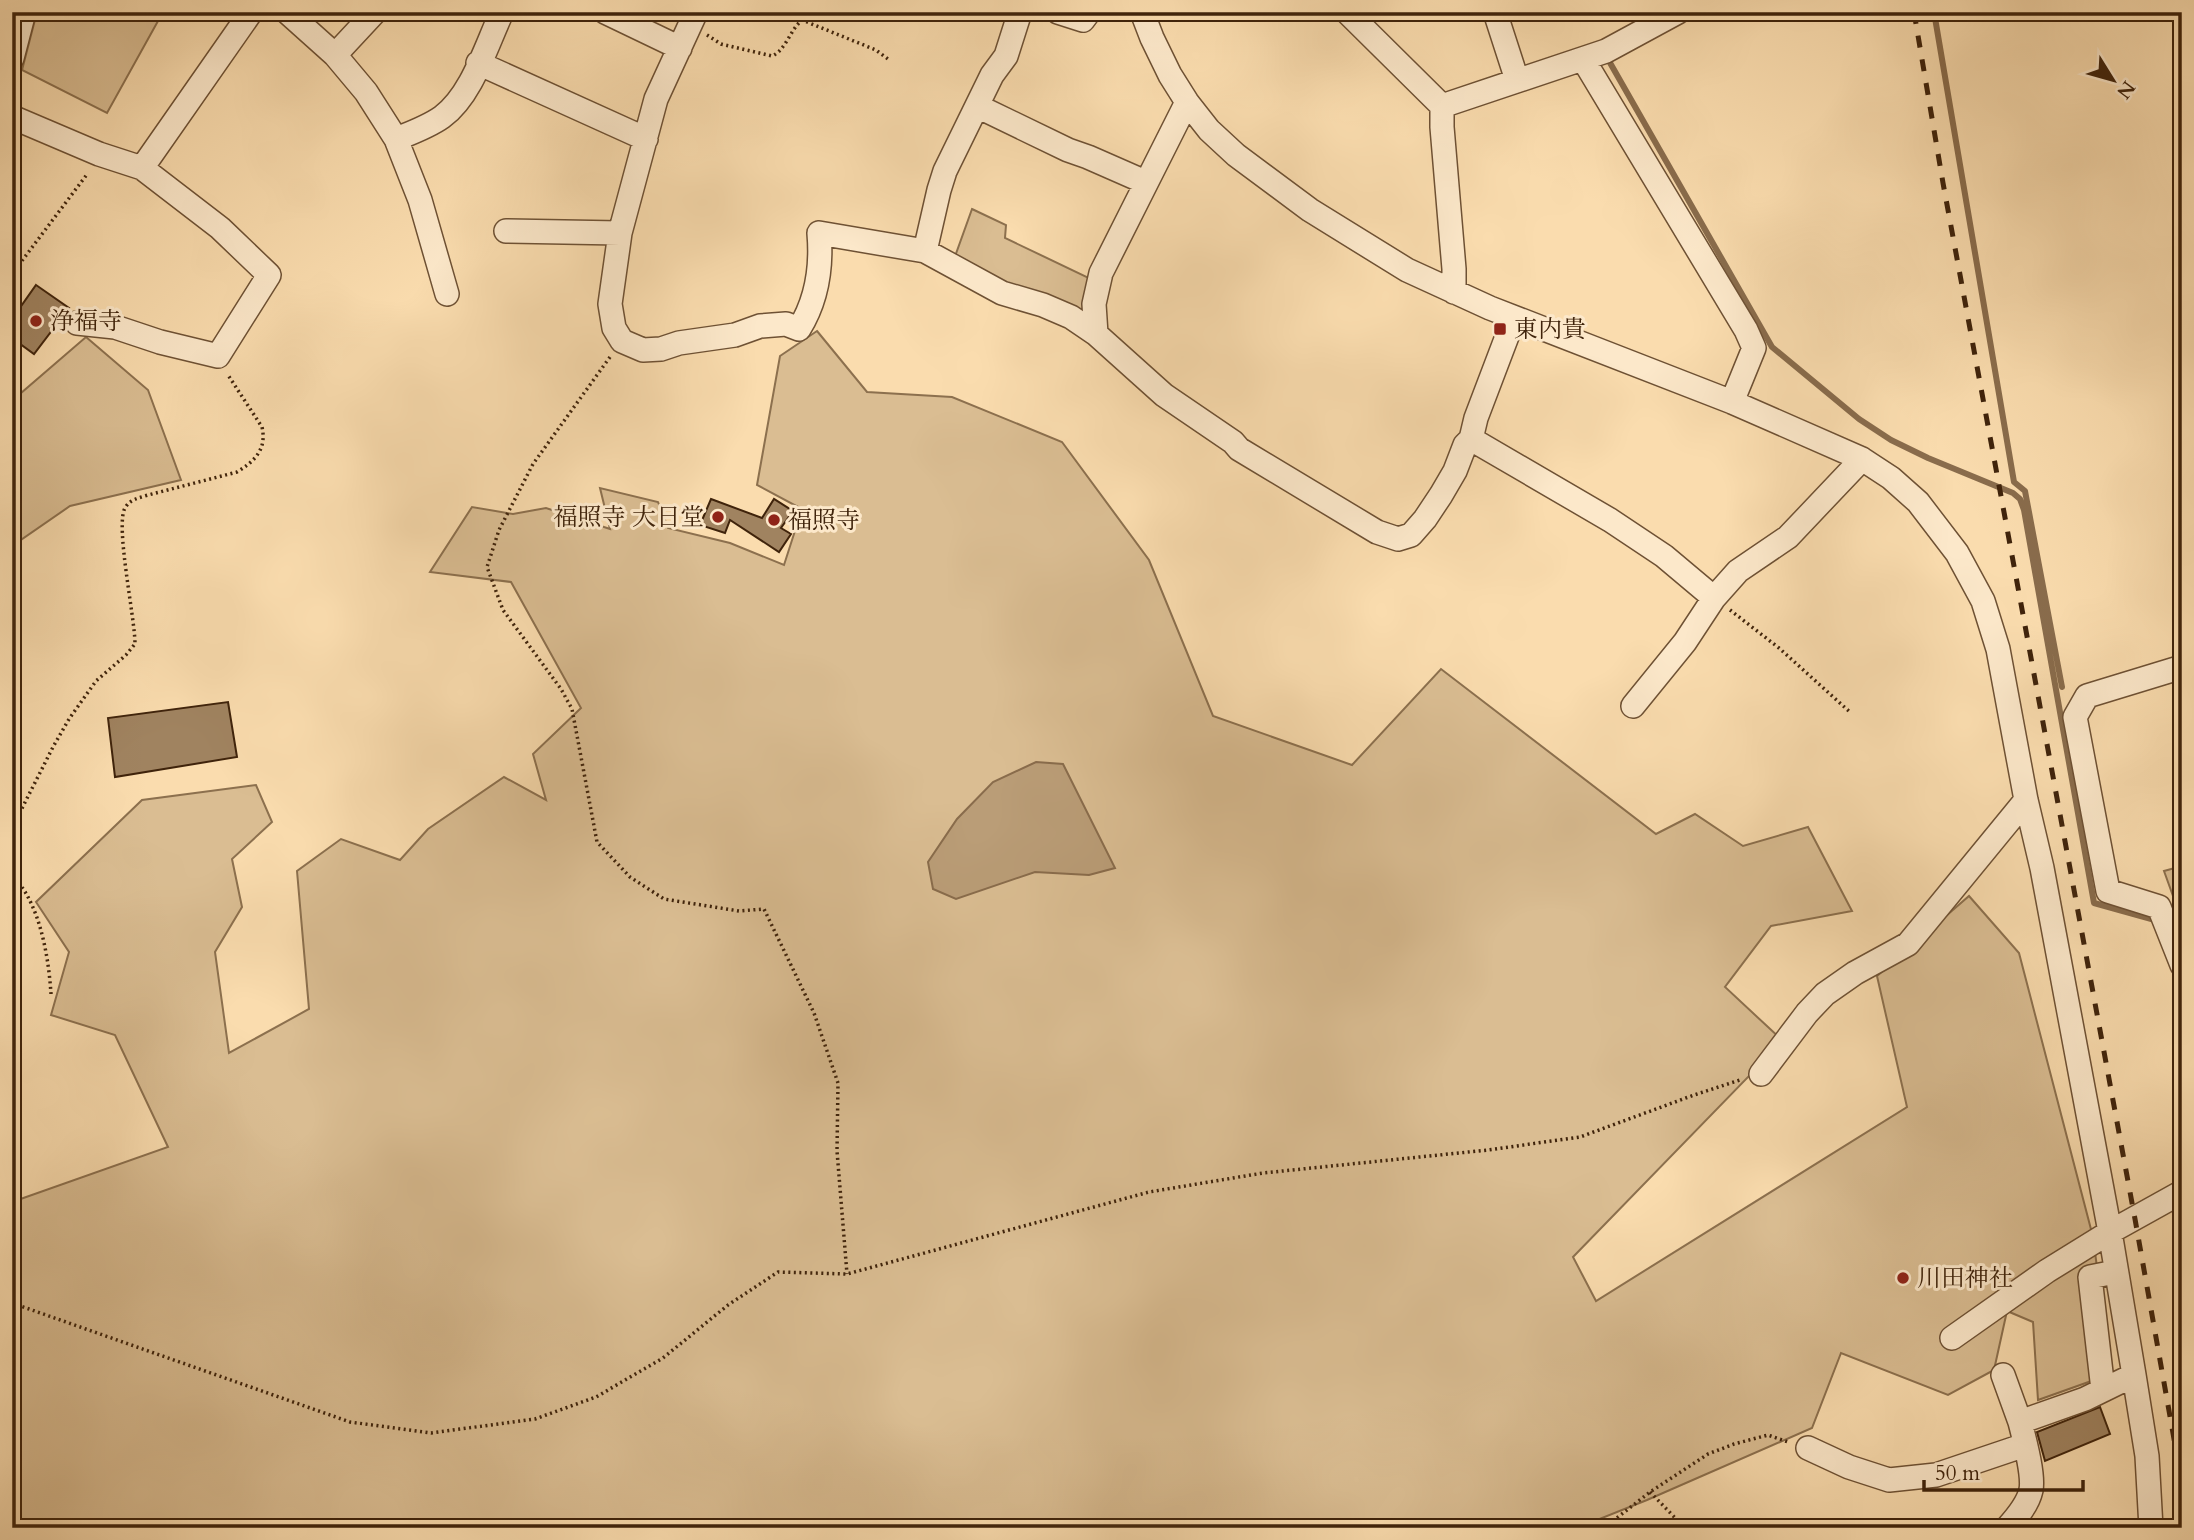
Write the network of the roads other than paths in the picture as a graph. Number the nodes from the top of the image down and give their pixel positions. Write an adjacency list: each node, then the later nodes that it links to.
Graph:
1 (24, 12): 17 (street)
2 (251, 12): 27 (street)
3 (287, 12): 16 (street)
4 (375, 12): 16 (street)
5 (502, 12): 19 (street)
6 (605, 12): 15 (street)
7 (1020, 12): 22 (street)
8 (1058, 12): 9 (street)
9 (1089, 12)
10 (1142, 12): 21 (street)
11 (1347, 12): 23 (street)
12 (1495, 12): 20 (street)
13 (1678, 12): 18 (street)
14 (693, 19): 15 (street)
15 (680, 48): 26 (street)
16 (335, 55): 25 (street)
17 (12, 58)
18 (1583, 59): 20 (street); 37 (street)
19 (478, 63): 25 (street); 26 (street)
20 (1517, 80): 23 (street)
21 (1187, 102): 28 (street); 32 (street)
22 (977, 106): 28 (street); 31 (street)
23 (1442, 106): 32 (street)
24 (12, 117): 27 (street)
25 (396, 139): 33 (street)
26 (646, 139): 30 (street)
27 (142, 168): 35 (street)
28 (1145, 182): 36 (street)
29 (506, 231): 30 (street)
30 (620, 233): 31 (street)
31 (925, 251): 36 (street)
32 (1454, 292): 34 (street)
33 (446, 293)
34 (1514, 318): 37 (street); 38 (street)
35 (77, 323)
36 (1096, 334): 38 (street)
37 (1732, 402): 39 (street)
38 (1471, 439): 40 (street)
39 (1862, 458): 40 (street); 43 (street)
40 (1714, 598): 42 (street)
41 (2182, 667): 44 (street)
42 (1633, 706)
43 (2026, 800): 45 (street); 47 (street)
44 (2182, 965)
45 (1761, 1074)
46 (2182, 1192): 47 (street)
47 (2110, 1232): 49 (street); 51 (street)
48 (2105, 1273): 52 (street)
49 (1952, 1338)
50 (2003, 1375): 53 (street)
51 (2134, 1375): 52 (street); 57 (street)
52 (2103, 1390): 53 (street)
53 (2020, 1422): 54 (street)
54 (2025, 1445): 55 (street); 56 (street)
55 (1808, 1448)
56 (2007, 1528)
57 (2151, 1528)

